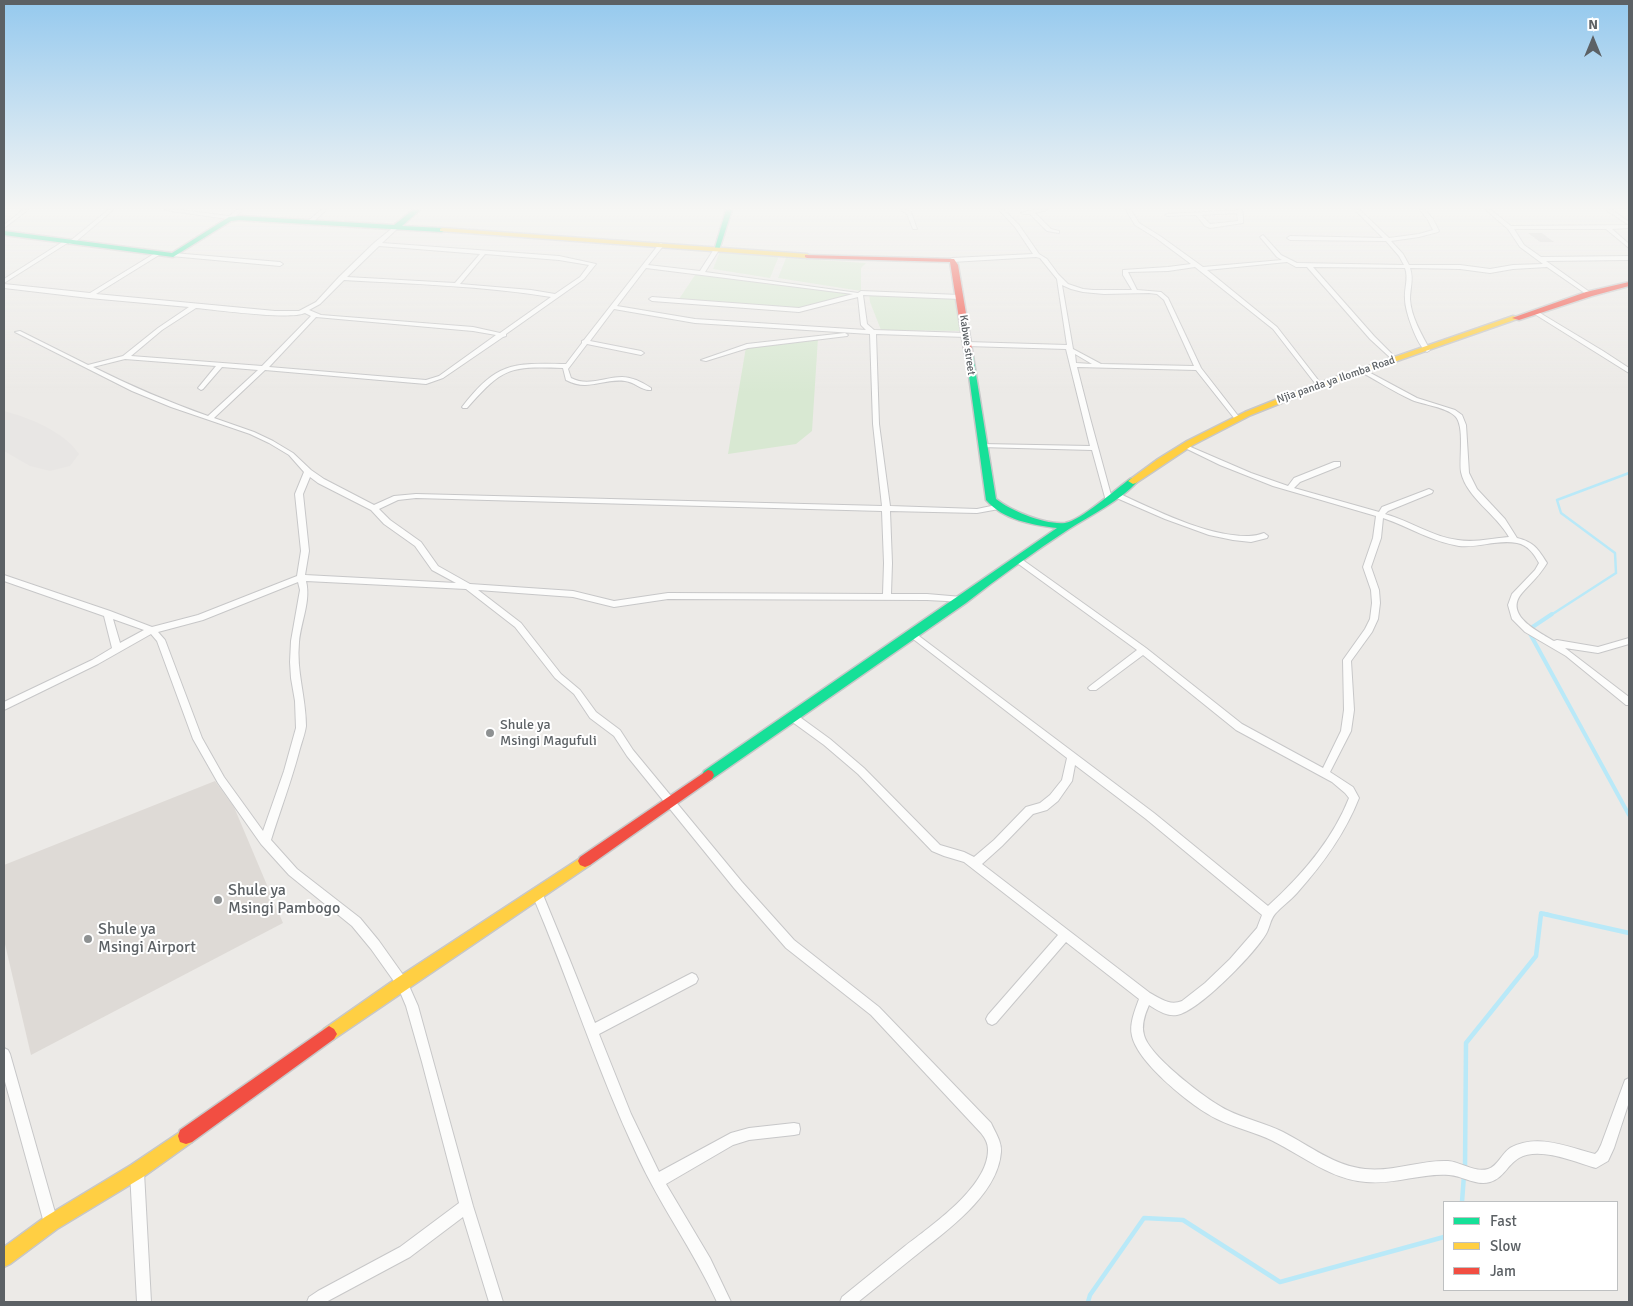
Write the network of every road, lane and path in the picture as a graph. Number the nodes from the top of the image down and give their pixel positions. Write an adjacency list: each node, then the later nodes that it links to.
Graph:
1 (21, 271): 18 (street)
2 (130, 271): 25 (street)
3 (348, 271): 16 (street)
4 (468, 271): 20 (street)
5 (589, 271): 26 (street)
6 (641, 271): 30 (street)
7 (692, 271): 15 (street)
8 (956, 271): 27 (main road, Kabwe street)
9 (1053, 271): 17 (street)
10 (1126, 271): 22 (street)
11 (1203, 271): 55 (street)
12 (1314, 271): 45 (street)
13 (1408, 271): 41 (street)
14 (1556, 271): 24 (street)
15 (702, 272): 23 (street)
16 (341, 278): 20 (street); 31 (street)
17 (1059, 280): 22 (street); 40 (street)
18 (4, 281)
19 (1629, 284): 24 (main road, Njia panda ya Ilomba Road)
20 (456, 285): 26 (street)
21 (4, 286): 25 (street)
22 (1135, 291): 52 (street)
23 (861, 294): 27 (street); 28 (street); 36 (street)
24 (1590, 294): 32 (main road, Njia panda ya Ilomba Road)
25 (89, 296): 29 (street)
26 (556, 296): 37 (street)
27 (960, 297): 38 (main road, Kabwe street)
28 (652, 299)
29 (194, 306): 31 (street); 43 (street)
30 (612, 307): 35 (street); 39 (street)
31 (305, 312): 33 (street)
32 (1535, 312): 41 (main road, Njia panda ya Ilomba Road); 54 (street)
33 (314, 316): 37 (street); 51 (street)
34 (18, 332): 48 (street)
35 (863, 332): 36 (street); 44 (street)
36 (873, 332): 38 (street); 69 (street)
37 (504, 335): 51 (street)
38 (966, 340): 40 (street); 61 (main road, Kabwe street)
39 (584, 342): 42 (street); 49 (street)
40 (1069, 348): 47 (street); 50 (street)
41 (1427, 350): 45 (main road, Njia panda ya Ilomba Road)
42 (641, 353)
43 (125, 357): 46 (street); 48 (street)
44 (704, 360)
45 (1395, 360): 53 (main road, Njia panda ya Ilomba Road)
46 (220, 365): 51 (street); 56 (street)
47 (1074, 365): 50 (street); 63 (street)
48 (90, 366): 60 (street)
49 (566, 366): 57 (street); 58 (street)
50 (1103, 366): 52 (street)
51 (264, 368): 60 (street)
52 (1198, 368): 59 (street)
53 (1363, 371): 55 (main road, Njia panda ya Ilomba Road); 75 (street)
54 (1629, 371)
55 (1320, 386): 59 (main road, Njia panda ya Ilomba Road)
56 (201, 388)
57 (649, 389)
58 (465, 407)
59 (1236, 417): 62 (main road, Njia panda ya Ilomba Road)
60 (210, 418): 65 (street)
61 (982, 446): 63 (street); 70 (main road, Kabwe street)
62 (1184, 446): 66 (street); 68 (main road, Njia panda ya Ilomba Road)
63 (1094, 448): 68 (street)
64 (1337, 464): 66 (street)
65 (308, 472): 71 (street); 78 (street)
66 (1289, 489): 72 (street)
67 (1429, 491): 72 (street)
68 (1112, 497): 73 (main road, Njia panda ya Ilomba Road); 74 (street)
69 (886, 507): 70 (street); 71 (street); 80 (street)
70 (996, 507): 73 (main road)
71 (374, 508): 79 (street)
72 (1380, 515): 75 (street); 94 (street)
73 (1067, 526): 76 (main road, Njia panda ya Ilomba Road)
74 (1264, 536)
75 (1513, 538): 85 (street)
76 (1017, 560): 81 (main road, Njia panda ya Ilomba Road); 88 (street)
77 (4, 578): 82 (street)
78 (301, 578): 79 (street); 83 (street); 96 (street)
79 (470, 588): 80 (street); 95 (street)
80 (887, 597): 81 (street)
81 (962, 600): 84 (main road, Njia panda ya Ilomba Road)
82 (107, 613): 83 (street); 87 (street)
83 (152, 630): 87 (street); 96 (street)
84 (912, 635): 92 (main road, Njia panda ya Ilomba Road); 93 (street)
85 (1538, 637): 86 (street); 90 (street)
86 (1629, 641)
87 (117, 648): 91 (street)
88 (1143, 650): 89 (street); 94 (street)
89 (1093, 688)
90 (1629, 702)
91 (4, 706)
92 (794, 718): 95 (main road, Njia panda ya Ilomba Road); 97 (street)
93 (1072, 757): 97 (street); 99 (street)
94 (1325, 773): 99 (street)
95 (671, 802): 98 (main road, Njia panda ya Ilomba Road); 118 (street)
96 (264, 841): 102 (street)
97 (974, 864): 100 (street)
98 (537, 894): 102 (main road, Njia panda ya Ilomba Road); 105 (street)
99 (1269, 914): 103 (street)
100 (1066, 934): 103 (street); 104 (street)
101 (692, 979): 105 (street)
102 (402, 983): 109 (main road, Njia panda ya Ilomba Road); 111 (street)
103 (1146, 997): 107 (street)
104 (992, 1019)
105 (593, 1031): 110 (street)
106 (4, 1054): 112 (street)
107 (1629, 1084)
108 (794, 1129): 110 (street)
109 (137, 1171): 112 (main road, Njia panda ya Ilomba Road); 114 (street)
110 (657, 1181): 117 (street)
111 (466, 1206): 115 (street); 116 (street)
112 (51, 1223): 113 (main road, Njia panda ya Ilomba Road)
113 (4, 1258)
114 (144, 1302)
115 (314, 1302)
116 (496, 1302)
117 (724, 1302)
118 (847, 1302)

